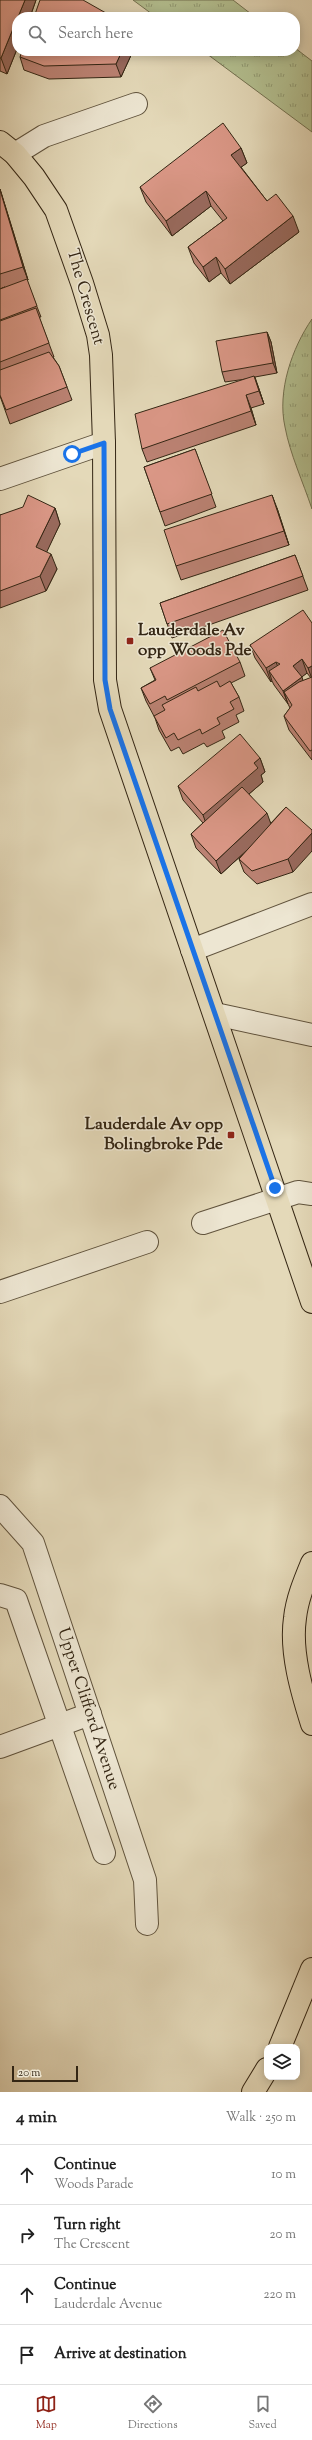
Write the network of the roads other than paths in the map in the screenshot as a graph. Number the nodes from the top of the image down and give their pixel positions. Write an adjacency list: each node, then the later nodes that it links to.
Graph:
1 (136, 104): 2 (street)
2 (7, 148): 3 (main road, The Crescent)
3 (104, 443): 4 (street); 6 (main road, The Crescent)
4 (0, 479)
5 (312, 904): 6 (street)
6 (192, 950): 7 (main road, The Crescent)
7 (214, 1014): 8 (street); 10 (main road, The Crescent)
8 (312, 1035)
9 (312, 1194): 10 (street)
10 (278, 1197): 11 (street); 14 (main road, The Crescent)
11 (202, 1222)
12 (148, 1242): 13 (street)
13 (0, 1292)
14 (312, 1302)
15 (0, 1506): 18 (street, Upper Clifford Avenue)
16 (312, 1563): 19 (main road)
17 (0, 1595): 20 (street)
18 (90, 1714): 20 (street); 23 (street, Upper Clifford Avenue)
19 (312, 1724)
20 (60, 1725): 21 (street); 22 (street)
21 (0, 1747)
22 (104, 1853)
23 (147, 1924)
24 (312, 1969): 25 (main road)
25 (281, 2044)
26 (264, 2074): 27 (main road)
27 (253, 2092)

